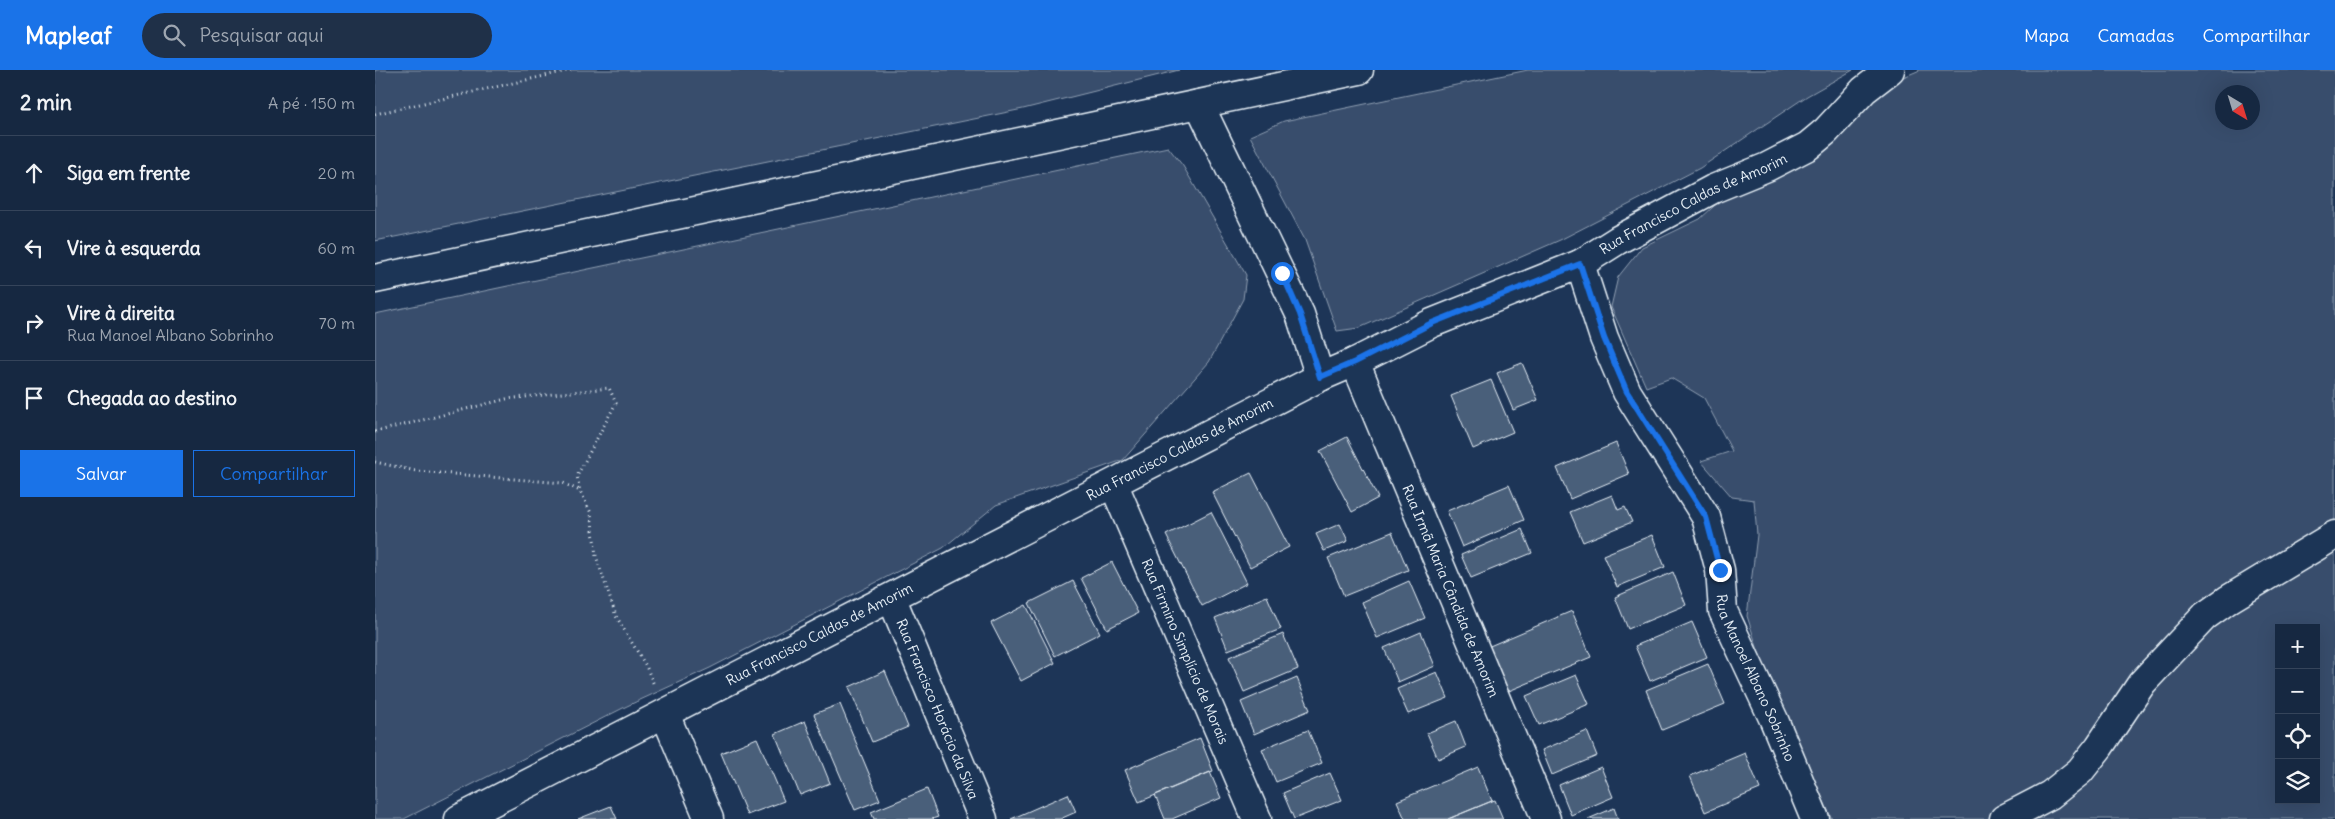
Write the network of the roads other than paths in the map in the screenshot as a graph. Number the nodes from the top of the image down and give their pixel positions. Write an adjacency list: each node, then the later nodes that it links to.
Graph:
1 (1359, 70): 3 (main road)
2 (1890, 70): 4 (main road, Rua Francisco Caldas de Amorim)
3 (1199, 104): 5 (main road); 7 (main road)
4 (1580, 264): 6 (main road, Rua Francisco Caldas de Amorim); 17 (main road, Rua Manoel Albano Sobrinho)
5 (375, 278)
6 (1355, 362): 7 (main road, Rua Francisco Caldas de Amorim); 16 (main road, Rua Irmã Maria Cândida de Amorim)
7 (1320, 377): 8 (main road, Rua Francisco Caldas de Amorim)
8 (1114, 484): 10 (main road, Rua Francisco Caldas de Amorim); 15 (main road, Rua Firmino Simplício de Morais)
9 (2335, 535): 18 (main road)
10 (892, 599): 11 (main road, Rua Francisco Caldas de Amorim); 14 (main road, Rua Francisco Horácio da Silva)
11 (665, 714): 12 (main road, Rua Francisco Caldas de Amorim); 13 (main road)
12 (459, 819)
13 (709, 819)
14 (983, 819)
15 (1257, 819)
16 (1546, 819)
17 (1815, 819)
18 (2004, 819)

